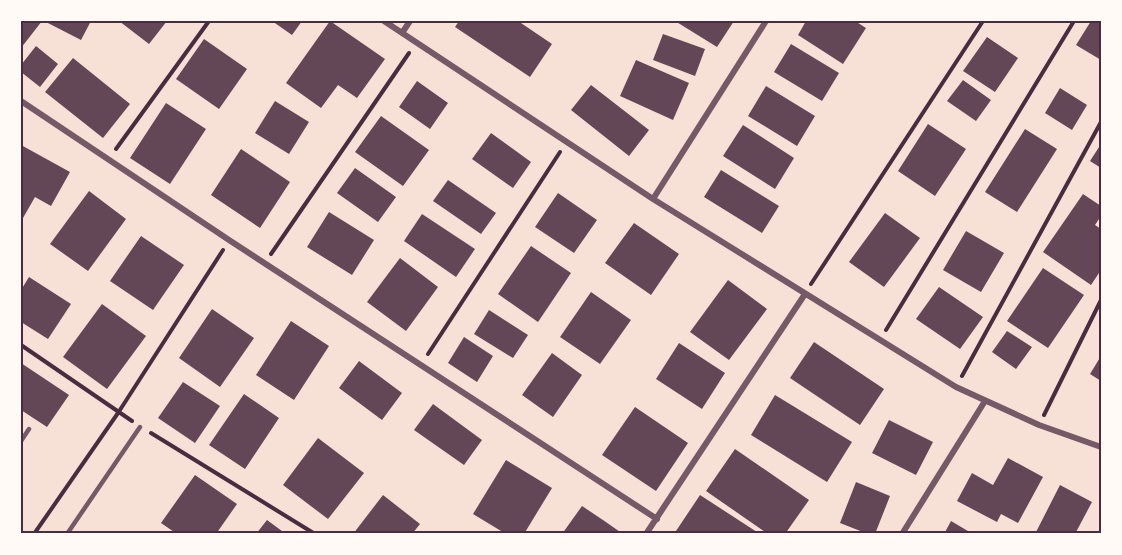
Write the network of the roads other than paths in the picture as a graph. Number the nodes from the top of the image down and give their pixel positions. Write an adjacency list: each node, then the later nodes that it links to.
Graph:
1 (384, 21): 4 (street)
2 (410, 21): 4 (street)
3 (766, 21): 6 (street)
4 (402, 33): 6 (street)
5 (21, 101): 13 (street)
6 (653, 199): 7 (street)
7 (805, 294): 8 (street); 13 (street)
8 (985, 401): 12 (street); 16 (street)
9 (140, 427): 14 (lane)
10 (29, 429): 11 (lane)
11 (21, 441)
12 (1101, 447)
13 (657, 519): 15 (street)
14 (68, 534)
15 (646, 534)
16 (902, 534)

